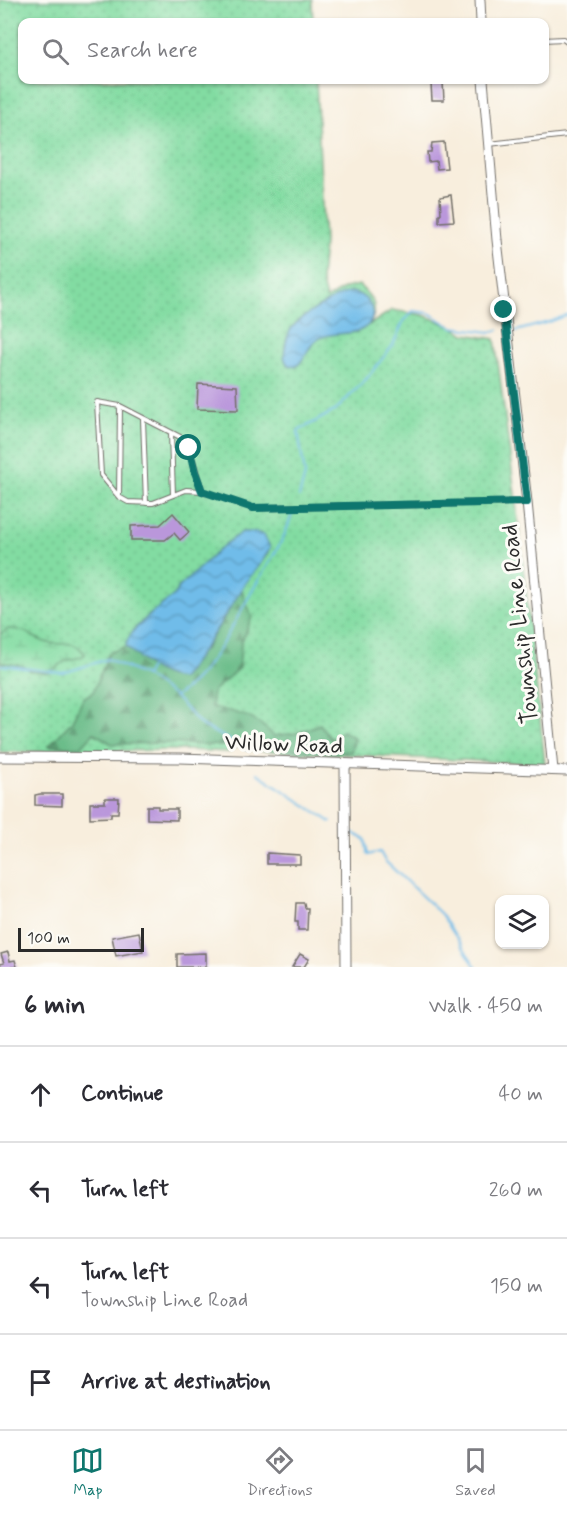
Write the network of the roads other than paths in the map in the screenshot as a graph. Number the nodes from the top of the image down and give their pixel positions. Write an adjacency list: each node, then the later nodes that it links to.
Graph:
1 (480, 0): 2 (street)
2 (481, 18)
3 (549, 40): 4 (lane)
4 (567, 42)
5 (483, 84): 7 (street, Township Line Road)
6 (567, 135): 7 (lane)
7 (488, 144): 14 (street, Township Line Road)
8 (120, 406): 9 (lane); 13 (lane); 13 (lane)
9 (143, 419): 10 (lane); 15 (lane)
10 (171, 434): 11 (lane); 12 (lane)
11 (202, 491): 12 (lane); 14 (lane)
12 (173, 495): 15 (lane)
13 (119, 497): 15 (lane)
14 (527, 502): 18 (street, Township Line Road)
15 (146, 503)
16 (0, 757): 17 (street, Willow Road)
17 (345, 765): 18 (street, Willow Road); 20 (street)
18 (553, 770): 19 (street, Willow Road)
19 (567, 771)
20 (346, 967)

